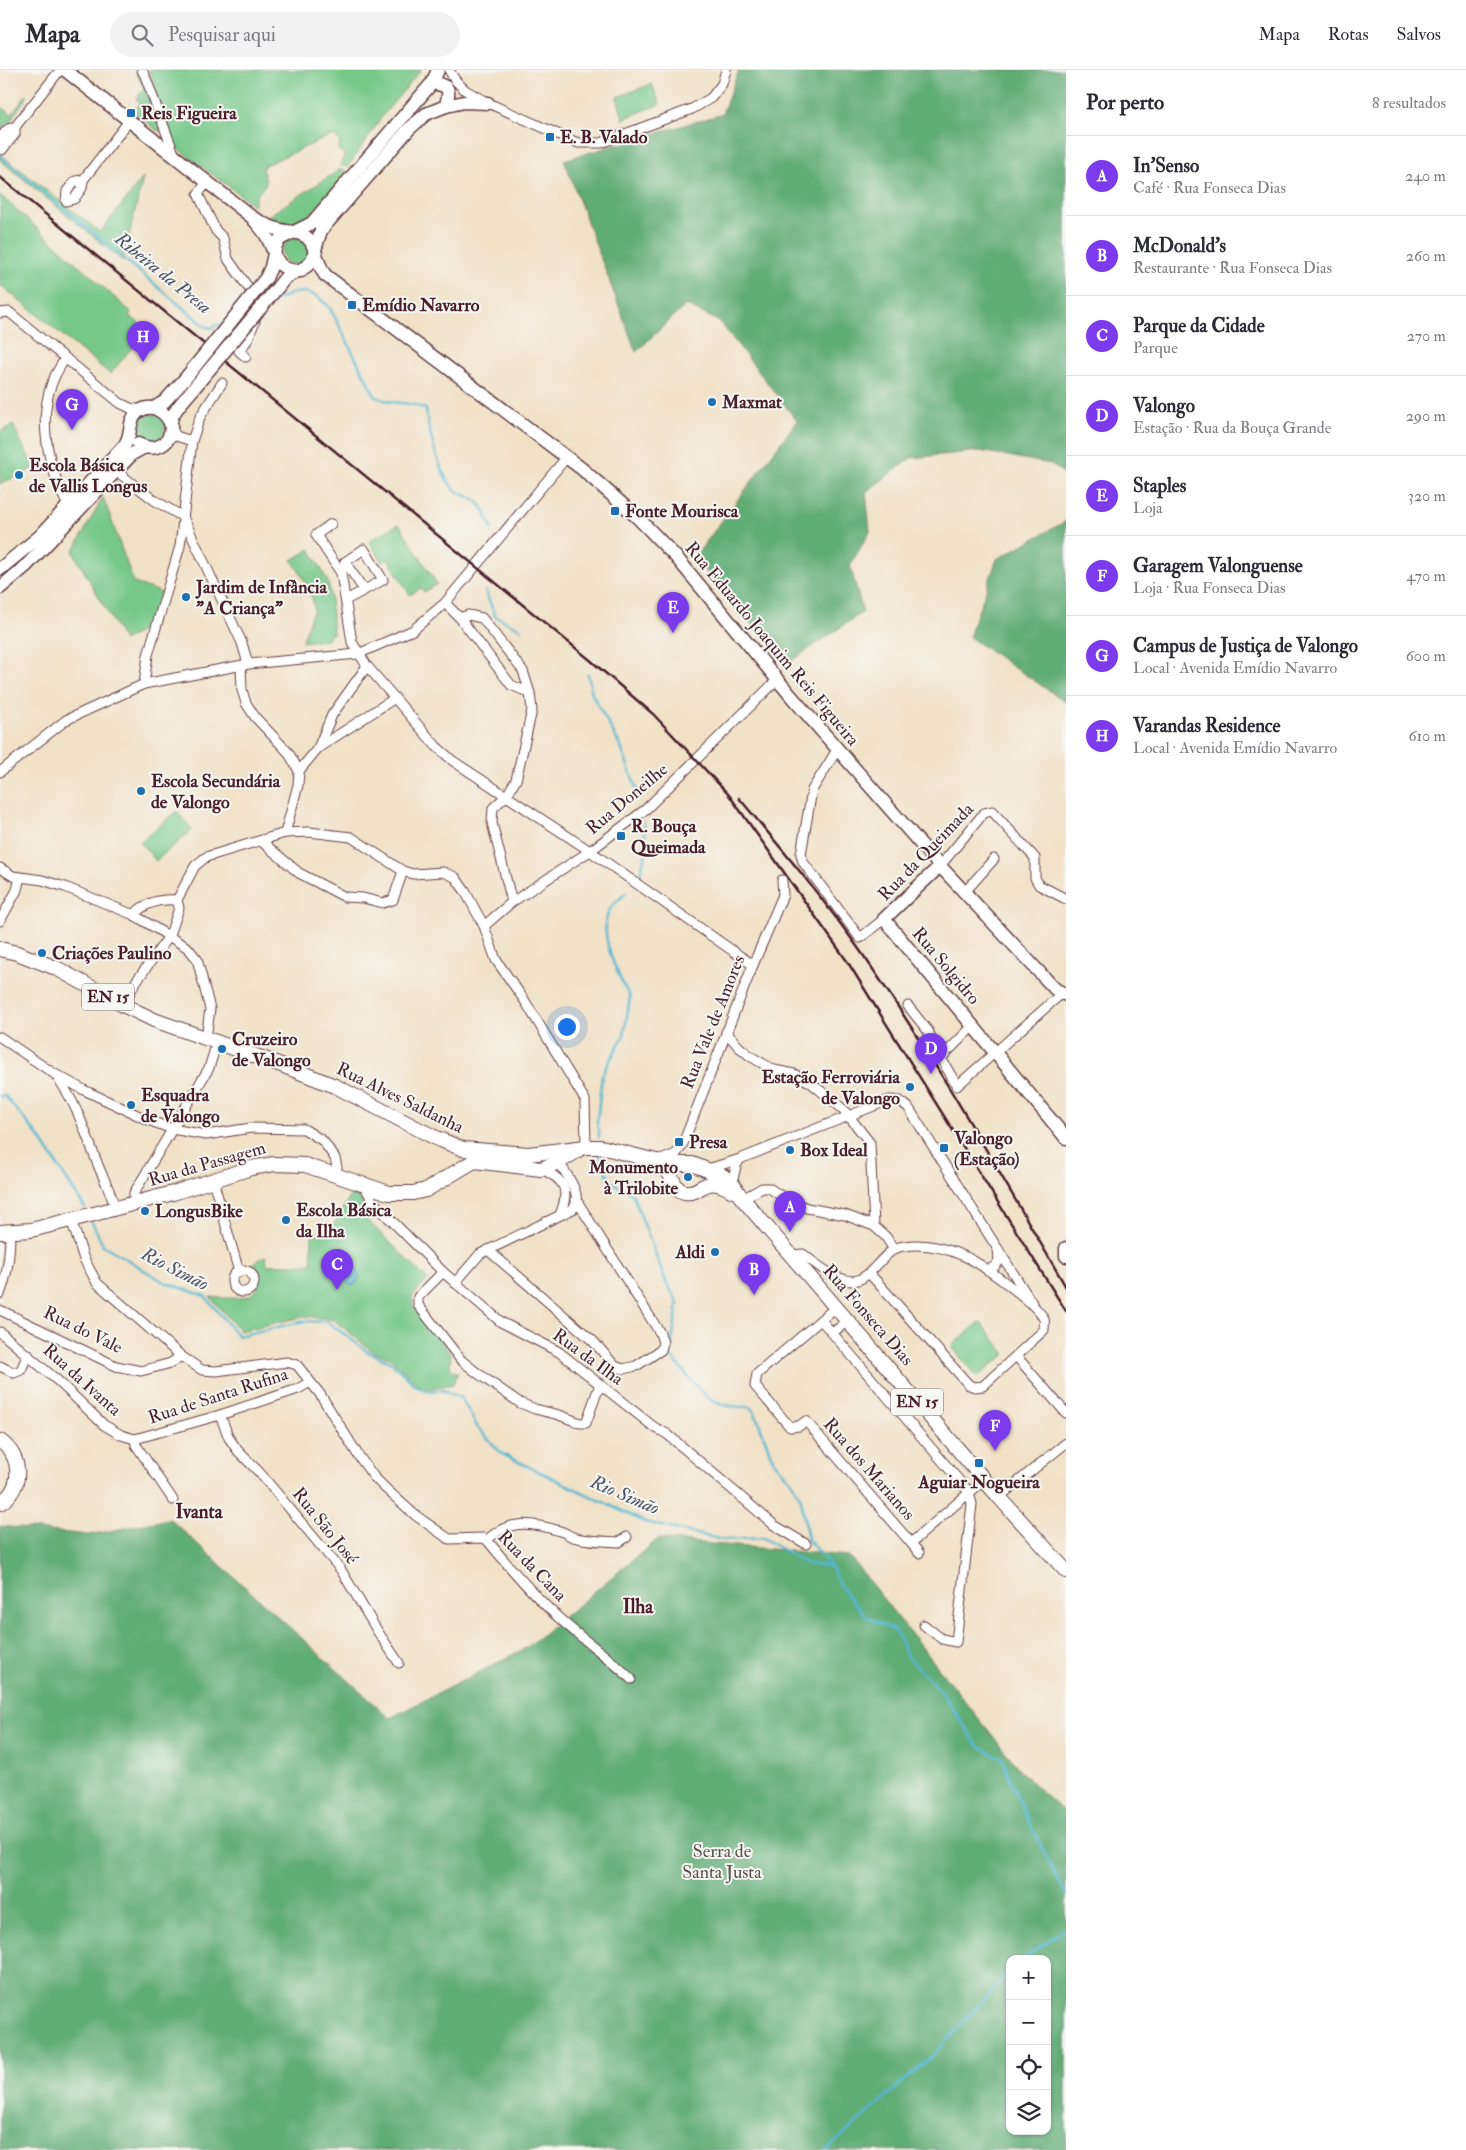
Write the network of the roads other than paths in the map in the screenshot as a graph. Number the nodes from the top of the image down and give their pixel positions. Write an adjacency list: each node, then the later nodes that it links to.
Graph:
1 (60, 70): 11 (street)
2 (65, 70): 10 (main road)
3 (142, 70): 12 (street)
4 (438, 70): 7 (main road)
5 (449, 70): 8 (street)
6 (726, 70): 8 (street)
7 (432, 83): 9 (main road); 16 (main road)
8 (488, 103): 9 (main road)
9 (446, 106): 17 (main road)
10 (129, 121): 12 (main road); 13 (street)
11 (15, 127)
12 (176, 157): 14 (main road)
13 (83, 180)
14 (208, 182): 15 (main road); 22 (street, bridge)
15 (253, 218): 16 (main road); 18 (main road)
16 (294, 233): 17 (main road); 18 (main road)
17 (314, 251): 19 (main road); 20 (main road, Rua Eduardo Joaquim Reis Figueira)
18 (275, 253): 19 (main road); 26 (main road, bridge)
19 (298, 271): 20 (main road, Rua Eduardo Joaquim Reis Figueira); 30 (main road, bridge)
20 (325, 275): 33 (main road, Rua Eduardo Joaquim Reis Figueira)
21 (5, 313): 23 (street)
22 (246, 357)
23 (66, 358): 25 (street); 35 (street)
24 (222, 383): 31 (street)
25 (120, 403): 27 (street); 28 (street)
26 (154, 408): 27 (main road); 30 (main road)
27 (141, 410): 28 (main road)
28 (132, 420): 29 (main road)
29 (131, 433): 32 (main road); 35 (main road)
30 (169, 433): 31 (street); 32 (main road)
31 (192, 441): 36 (street)
32 (145, 447): 34 (main road)
33 (566, 458): 44 (street); 49 (main road, Rua Eduardo Joaquim Reis Figueira)
34 (116, 471): 36 (street); 41 (main road)
35 (68, 506): 39 (main road)
36 (183, 517): 47 (street); 50 (street)
37 (331, 524): 40 (street)
38 (345, 562): 40 (street); 42 (street); 42 (street)
39 (0, 570)
40 (341, 573): 43 (street)
41 (0, 588)
42 (364, 590): 43 (street)
43 (346, 600): 46 (street)
44 (445, 603): 45 (street); 46 (street)
45 (460, 618): 51 (street); 51 (street)
46 (358, 654): 47 (street); 48 (street)
47 (245, 665): 50 (street); 55 (street)
48 (367, 666): 52 (street); 53 (street)
49 (777, 680): 54 (main road, Rua Eduardo Joaquim Reis Figueira); 60 (street, Rua Doneilhe)
50 (144, 684): 56 (street)
51 (530, 694): 57 (street)
52 (395, 698): 53 (street); 57 (street)
53 (318, 748): 55 (street)
54 (837, 750): 62 (main road, Rua Eduardo Joaquim Reis Figueira); 72 (street)
55 (299, 771): 58 (street)
56 (0, 772)
57 (507, 795): 60 (street); 70 (street)
58 (286, 833): 59 (street); 64 (street)
59 (261, 841): 64 (street); 69 (street)
60 (590, 851): 70 (street, Rua Doneilhe); 77 (street)
61 (994, 859): 67 (street)
62 (940, 866): 67 (main road, Rua Eduardo Joaquim Reis Figueira); 68 (street, Rua da Queimada); 72 (main road, Rua da Queimada)
63 (0, 868): 65 (street)
64 (403, 871): 74 (street)
65 (20, 877): 71 (street); 73 (street)
66 (782, 880): 77 (street, Rua Vale de Amores)
67 (964, 893): 78 (main road, Rua Eduardo Joaquim Reis Figueira)
68 (1066, 899)
69 (178, 900): 71 (street); 75 (street)
70 (512, 902): 74 (street, Rua Doneilhe)
71 (134, 915): 75 (street)
72 (884, 919): 81 (main road, Rua Solgidro)
73 (0, 921)
74 (484, 926): 91 (street)
75 (170, 935): 79 (street); 84 (street)
76 (0, 948): 79 (main road, EN 15)
77 (753, 965): 82 (street, Rua Vale de Amores)
78 (1063, 994): 85 (street)
79 (123, 1006): 84 (main road, EN 15)
80 (908, 1006): 86 (street)
81 (973, 1026): 85 (main road, Rua Solgidro); 86 (street)
82 (726, 1032): 88 (street); 97 (street, Rua Vale de Amores)
83 (0, 1037): 87 (street)
84 (212, 1040): 89 (street); 92 (main road, Rua Alves Saldanha)
85 (995, 1052): 86 (street); 90 (main road, Rua Solgidro)
86 (940, 1058)
87 (54, 1073): 89 (street); 107 (street)
88 (847, 1116): 94 (street); 110 (street); 114 (street)
89 (172, 1129): 100 (street); 106 (street)
90 (1066, 1138)
91 (586, 1147): 93 (main road); 95 (main road); 96 (main road)
92 (476, 1154): 93 (main road); 99 (main road); 102 (main road, Rua da Passagem)
93 (529, 1154): 96 (main road)
94 (740, 1159): 98 (street); 103 (street)
95 (656, 1161): 97 (street); 97 (main road, Rua Fonseca Dias)
96 (559, 1162): 99 (main road); 105 (street)
97 (685, 1163): 98 (street); 103 (main road, Rua Fonseca Dias); 104 (main road); 104 (main road, Rua Fonseca Dias)
98 (727, 1164): 103 (street)
99 (541, 1169): 108 (street)
100 (335, 1174): 101 (main road, Rua da Passagem); 102 (main road, Rua da Passagem)
101 (213, 1180): 106 (main road, Rua da Passagem); 119 (street)
102 (364, 1185): 120 (street, Rua da Ilha)
103 (736, 1185): 104 (main road, Rua Fonseca Dias); 110 (street); 116 (main road, Rua Fonseca Dias)
104 (702, 1186)
105 (577, 1201): 108 (street); 115 (street)
106 (134, 1204): 107 (main road, Rua da Passagem)
107 (115, 1209): 109 (main road, Rua da Passagem)
108 (560, 1215): 115 (street)
109 (71, 1220): 111 (main road, Rua da Passagem); 132 (street, Rua da Cana)
110 (874, 1226): 112 (street)
111 (5, 1232): 123 (street)
112 (893, 1248): 118 (street); 121 (street)
113 (1066, 1248): 117 (main road)
114 (998, 1249): 118 (street); 126 (street)
115 (488, 1250): 122 (street)
116 (792, 1254): 121 (street); 124 (main road, Rua Fonseca Dias)
117 (1066, 1256)
118 (987, 1270): 126 (street)
119 (239, 1272)
120 (443, 1272): 122 (street, Rua da Ilha); 136 (street)
121 (869, 1273): 133 (street)
122 (455, 1283): 136 (street, Rua da Ilha)
123 (0, 1294)
124 (836, 1307): 127 (street, Rua dos Marianos); 128 (main road, Rua Fonseca Dias / EN 15)
125 (0, 1310): 132 (street, Rua do Vale)
126 (1036, 1310): 133 (street)
127 (821, 1320): 130 (street); 149 (street, Rua dos Marianos)
128 (848, 1321): 130 (street); 142 (main road, Rua Fonseca Dias / EN 15)
129 (0, 1332): 131 (street, Rua da Ivanta)
130 (832, 1333): 143 (street)
131 (30, 1356): 134 (street); 139 (street, Rua da Ivanta)
132 (181, 1356): 135 (street, Rua da Cana)
133 (1016, 1356): 137 (street)
134 (0, 1366)
135 (310, 1382): 138 (street, Rua de Santa Rufina); 148 (street, Rua da Cana)
136 (600, 1384): 150 (street, Rua da Ilha)
137 (1066, 1413)
138 (220, 1415): 139 (street, Rua de Santa Rufina); 154 (street, Rua São José)
139 (135, 1439): 145 (street)
140 (0, 1441): 146 (main road)
141 (1066, 1443): 144 (street)
142 (984, 1480): 143 (street, Rua dos Marianos); 144 (main road, Rua Fonseca Dias / EN 15)
143 (969, 1492): 149 (street, Rua dos Marianos); 153 (street)
144 (999, 1497): 152 (main road, Rua Fonseca Dias / EN 15)
145 (173, 1500)
146 (0, 1503)
147 (627, 1537): 148 (street)
148 (487, 1540): 155 (street, Rua da Cana)
149 (911, 1543): 151 (street, Rua dos Marianos)
150 (806, 1544)
151 (919, 1553)
152 (1066, 1571)
153 (924, 1625)
154 (399, 1663)
155 (631, 1679)

